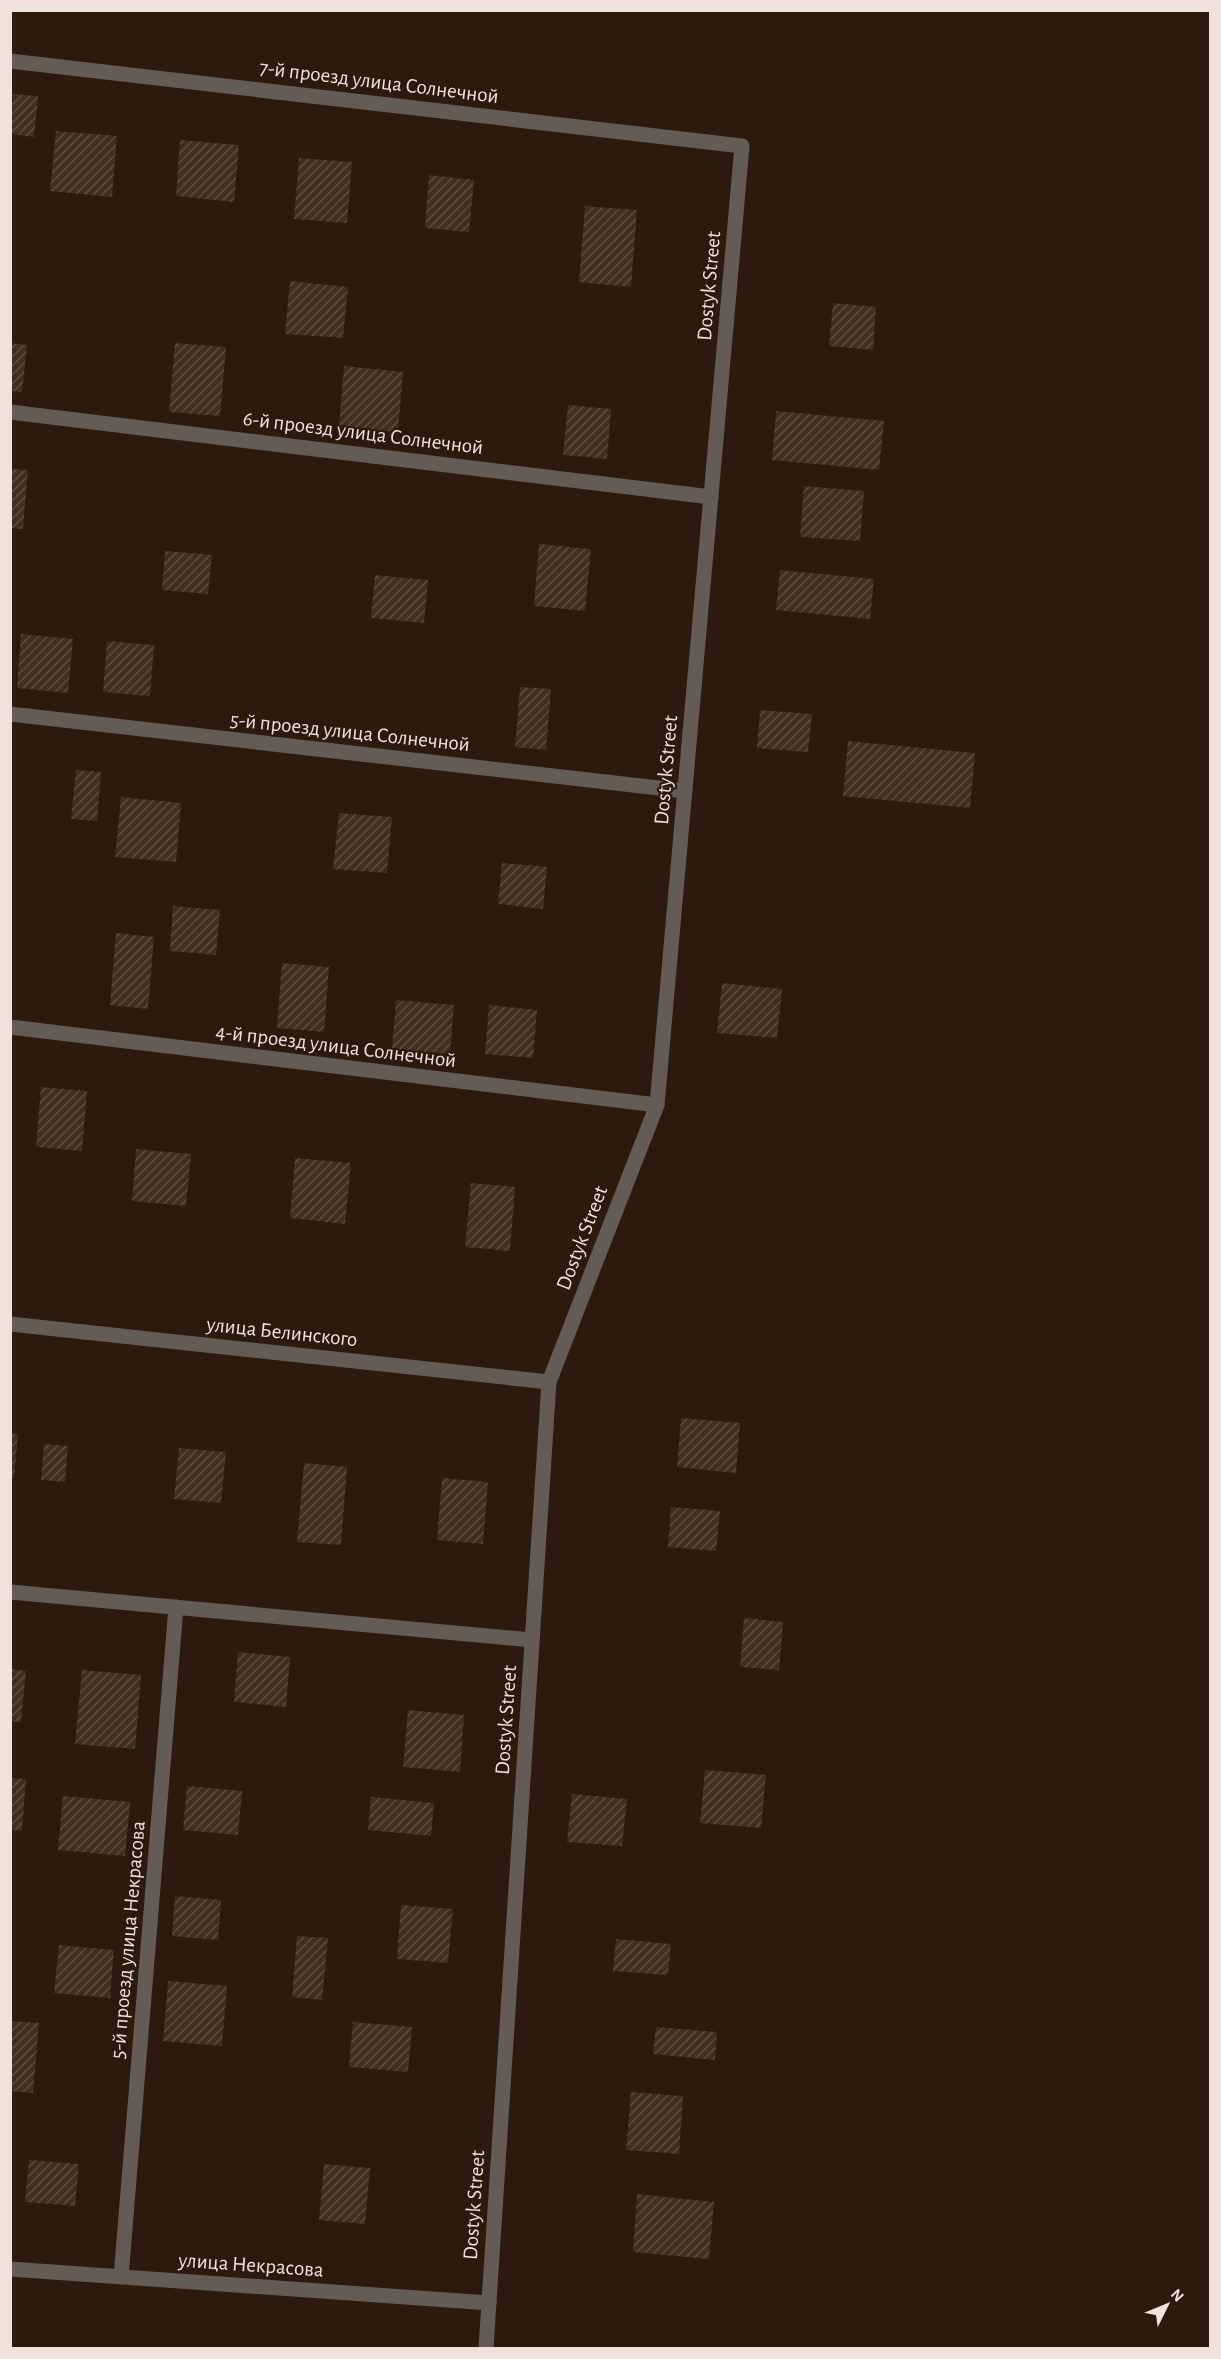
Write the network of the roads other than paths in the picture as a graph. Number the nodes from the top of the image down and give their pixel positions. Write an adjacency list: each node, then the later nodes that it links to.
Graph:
1 (10, 61): 2 (street, 7-й проезд улица Солнечной)
2 (742, 146): 4 (street, Dostyk Street)
3 (10, 412): 4 (street, 6-й проезд улица Солнечной)
4 (711, 497): 6 (street, Dostyk Street)
5 (10, 714): 6 (street, 5-й проезд улица Солнечной)
6 (685, 791): 8 (street, Dostyk Street)
7 (10, 1028): 8 (street, 4-й проезд улица Солнечной)
8 (657, 1105): 10 (street, Dostyk Street)
9 (10, 1324): 10 (street, улица Белинского)
10 (549, 1382): 13 (street, Dostyk Street)
11 (10, 1592): 12 (street)
12 (176, 1607): 13 (street); 15 (street, 5-й проезд улица Некрасова)
13 (532, 1640): 16 (street, Dostyk Street)
14 (10, 2269): 15 (street, улица Некрасова)
15 (121, 2277): 16 (street, улица Некрасова)
16 (489, 2303): 17 (street, Dostyk Street)
17 (486, 2349)

